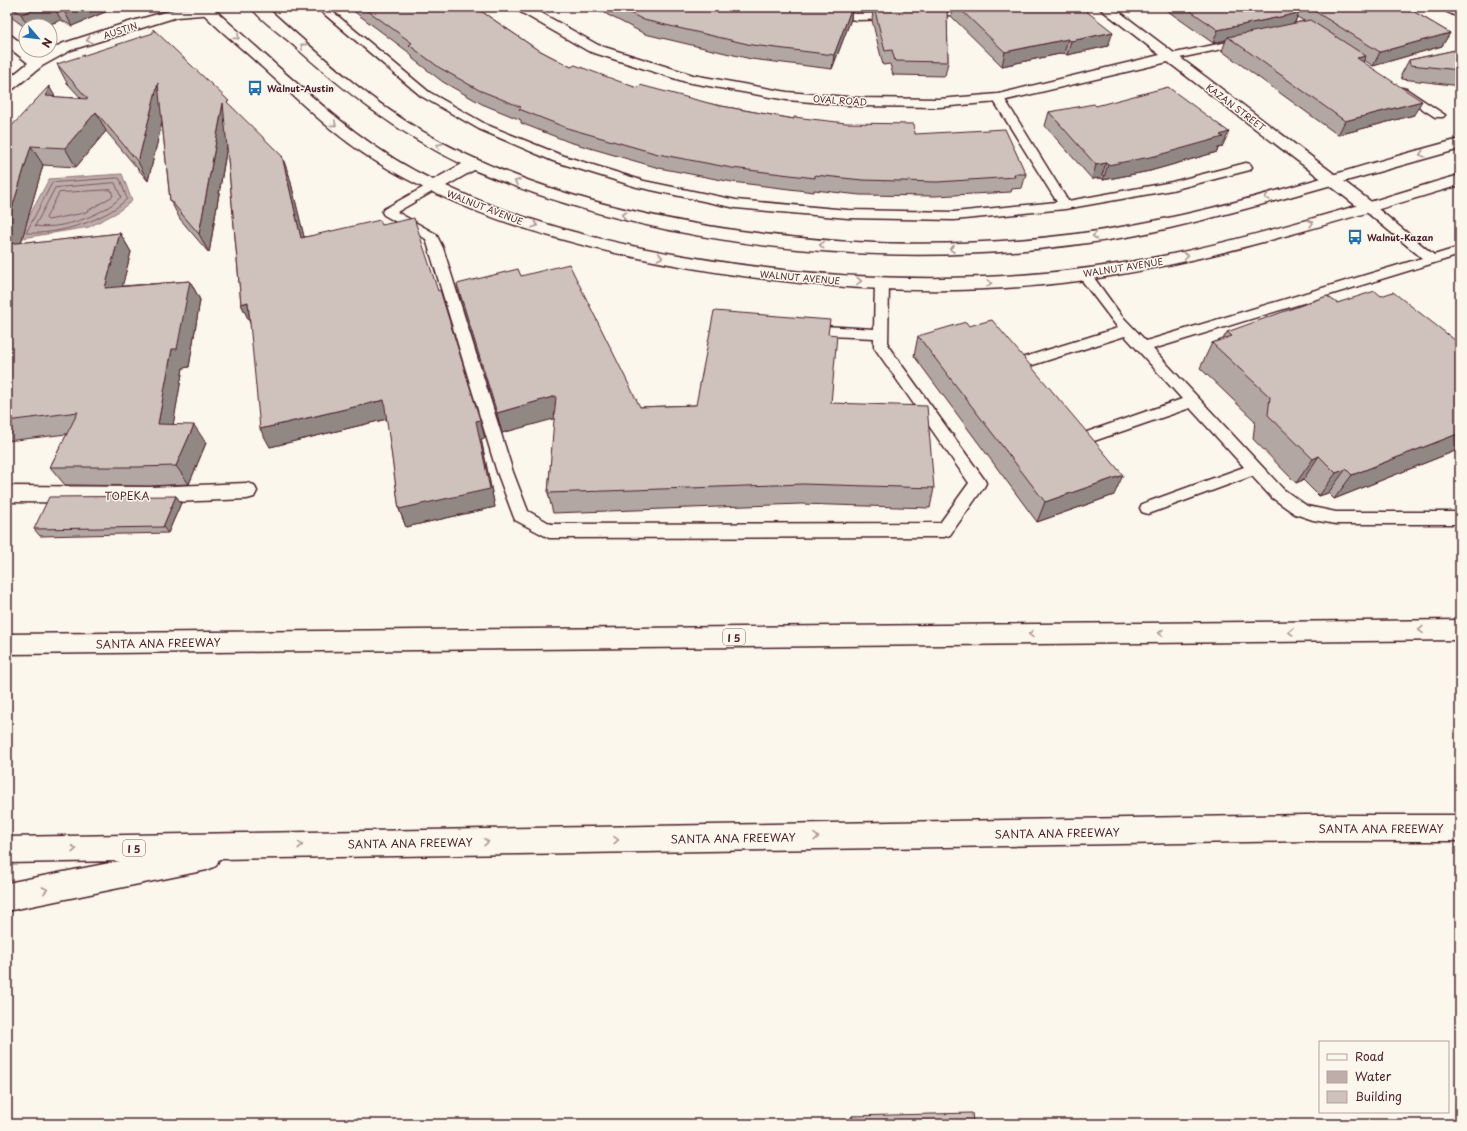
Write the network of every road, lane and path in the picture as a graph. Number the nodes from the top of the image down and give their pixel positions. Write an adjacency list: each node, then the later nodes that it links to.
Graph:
1 (258, 7): 21 (main road, one-way to 1)
2 (321, 7): 26 (lane)
3 (522, 7): 18 (main road, OVAL ROAD)
4 (984, 7): 8 (lane)
5 (1105, 7): 13 (main road, KAZAN STREET)
6 (1448, 7): 9 (main road)
7 (211, 8): 10 (main road); 15 (main road, AUSTIN, one-way to 15); 25 (main road, WALNUT AVENUE, one-way to 25)
8 (819, 14)
9 (1460, 14)
10 (183, 25)
11 (1261, 38): 13 (lane)
12 (7, 39): 15 (main road)
13 (1170, 56): 18 (main road, OVAL ROAD); 23 (main road, KAZAN STREET)
14 (69, 60): 15 (main road)
15 (37, 63): 17 (main road, AUSTIN)
16 (1392, 85): 19 (lane)
17 (7, 87)
18 (998, 98): 26 (lane)
19 (1439, 115)
20 (1460, 144): 23 (main road, one-way to 23)
21 (474, 164): 23 (main road, one-way to 21); 25 (main road)
22 (1246, 167): 26 (lane)
23 (1332, 180): 27 (main road, KAZAN STREET)
24 (1460, 180): 27 (main road, WALNUT AVENUE)
25 (433, 186): 31 (main road, WALNUT AVENUE, one-way to 31); 34 (lane)
26 (1065, 205)
27 (1368, 207): 29 (lane); 30 (main road, WALNUT AVENUE, one-way to 27)
28 (1460, 252): 29 (lane)
29 (1432, 260): 35 (lane)
30 (1084, 274): 31 (main road, WALNUT AVENUE, one-way to 30); 33 (lane)
31 (882, 283): 34 (lane)
32 (796, 329): 34 (lane)
33 (1128, 330): 35 (lane); 36 (lane)
34 (881, 334)
35 (1143, 347): 37 (lane)
36 (1020, 364)
37 (1193, 402): 38 (lane); 39 (lane)
38 (1089, 437)
39 (1256, 469): 42 (lane); 43 (lane)
40 (247, 491): 41 (main road, TOPEKA)
41 (7, 494)
42 (1148, 508)
43 (1460, 518)
44 (1460, 630): 45 (main road, SANTA ANA FREEWAY / I 5, one-way to 45)
45 (7, 644)
46 (1460, 828): 47 (main road, SANTA ANA FREEWAY / I 5, one-way to 46)
47 (261, 846): 48 (main road, SANTA ANA FREEWAY / I 5, one-way to 47); 49 (main road, one-way to 47)
48 (7, 850)
49 (7, 897)

